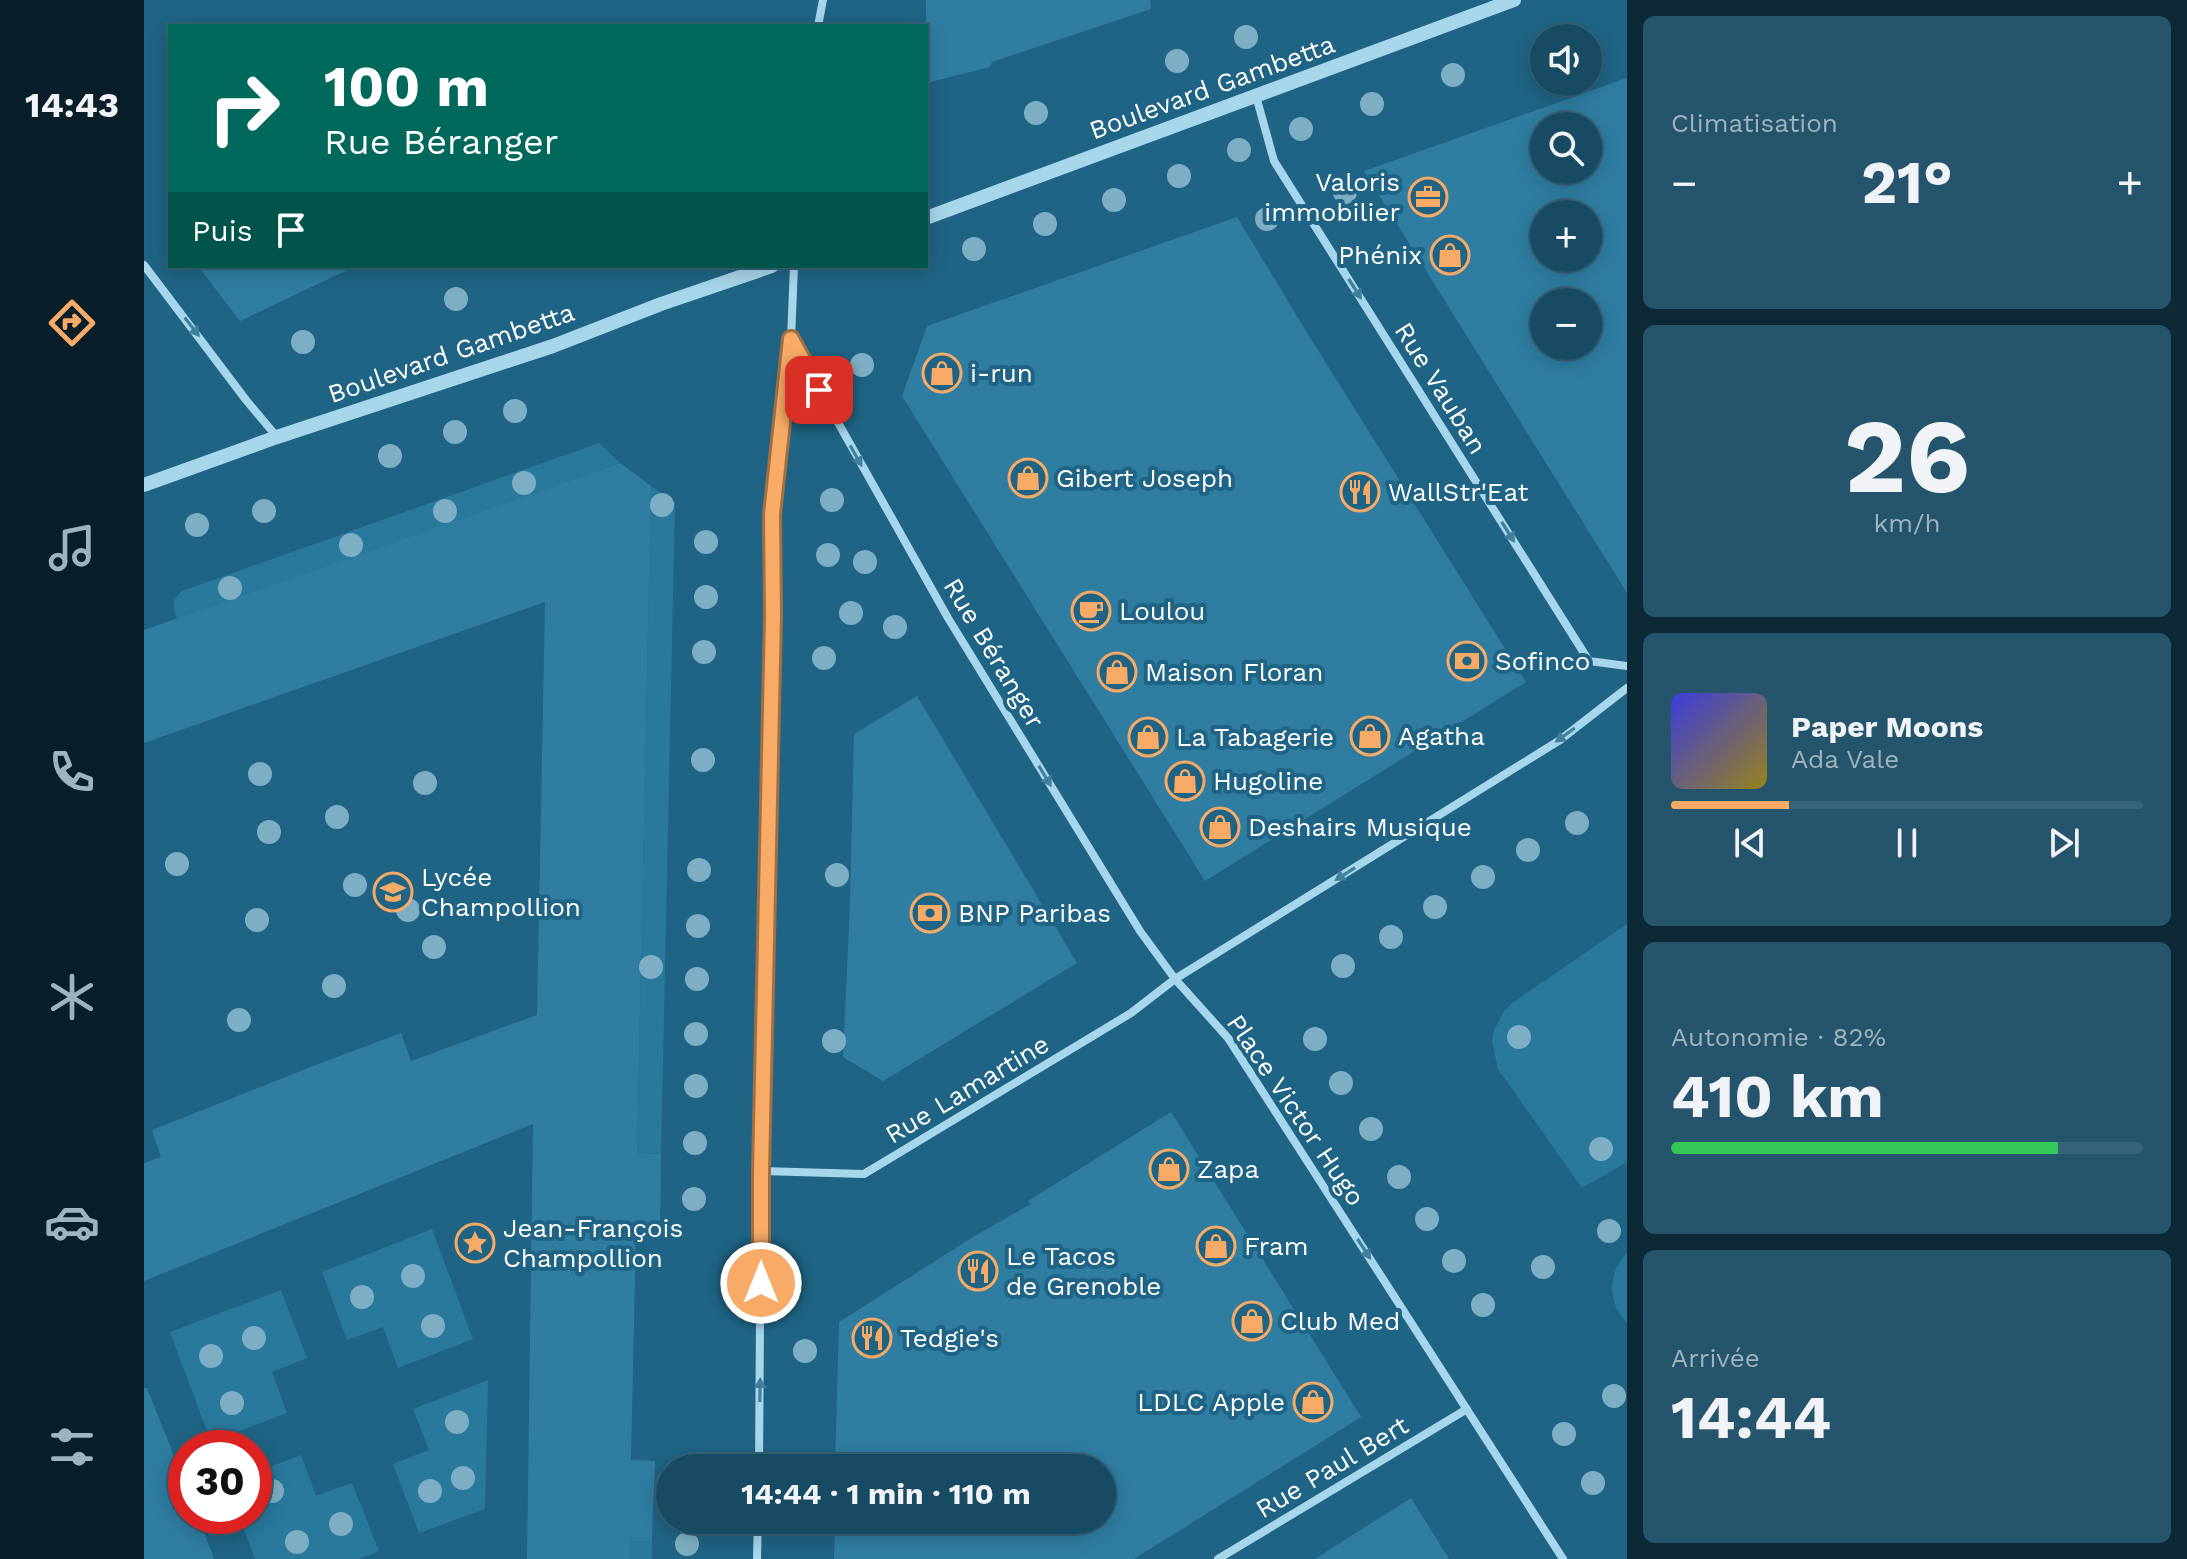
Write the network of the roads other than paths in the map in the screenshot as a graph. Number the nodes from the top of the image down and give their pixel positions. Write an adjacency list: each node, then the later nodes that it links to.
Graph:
1 (823, 0): 3 (street)
2 (1514, 0): 4 (street, Boulevard Gambetta)
3 (818, 24)
4 (1256, 96): 5 (street, Boulevard Gambetta); 12 (street, Rue Vauban, one-way to 12)
5 (928, 217)
6 (144, 265): 10 (street, one-way to 10)
7 (766, 268): 10 (street, Boulevard Gambetta)
8 (794, 268): 9 (street)
9 (791, 339): 14 (street, Rue Béranger, one-way to 14); 15 (street)
10 (277, 437): 11 (street, Boulevard Gambetta)
11 (144, 485)
12 (1627, 666)
13 (1627, 688): 14 (street, one-way to 14)
14 (1175, 979): 15 (street, Rue Lamartine); 16 (street, Place Victor Hugo, one-way to 16)
15 (761, 1171): 17 (street, one-way to 15)
16 (1467, 1409): 20 (street, Rue Paul Bert); 21 (street, Place Victor Hugo)
17 (759, 1454)
18 (758, 1534): 19 (street)
19 (757, 1559)
20 (1218, 1559)
21 (1563, 1559)

